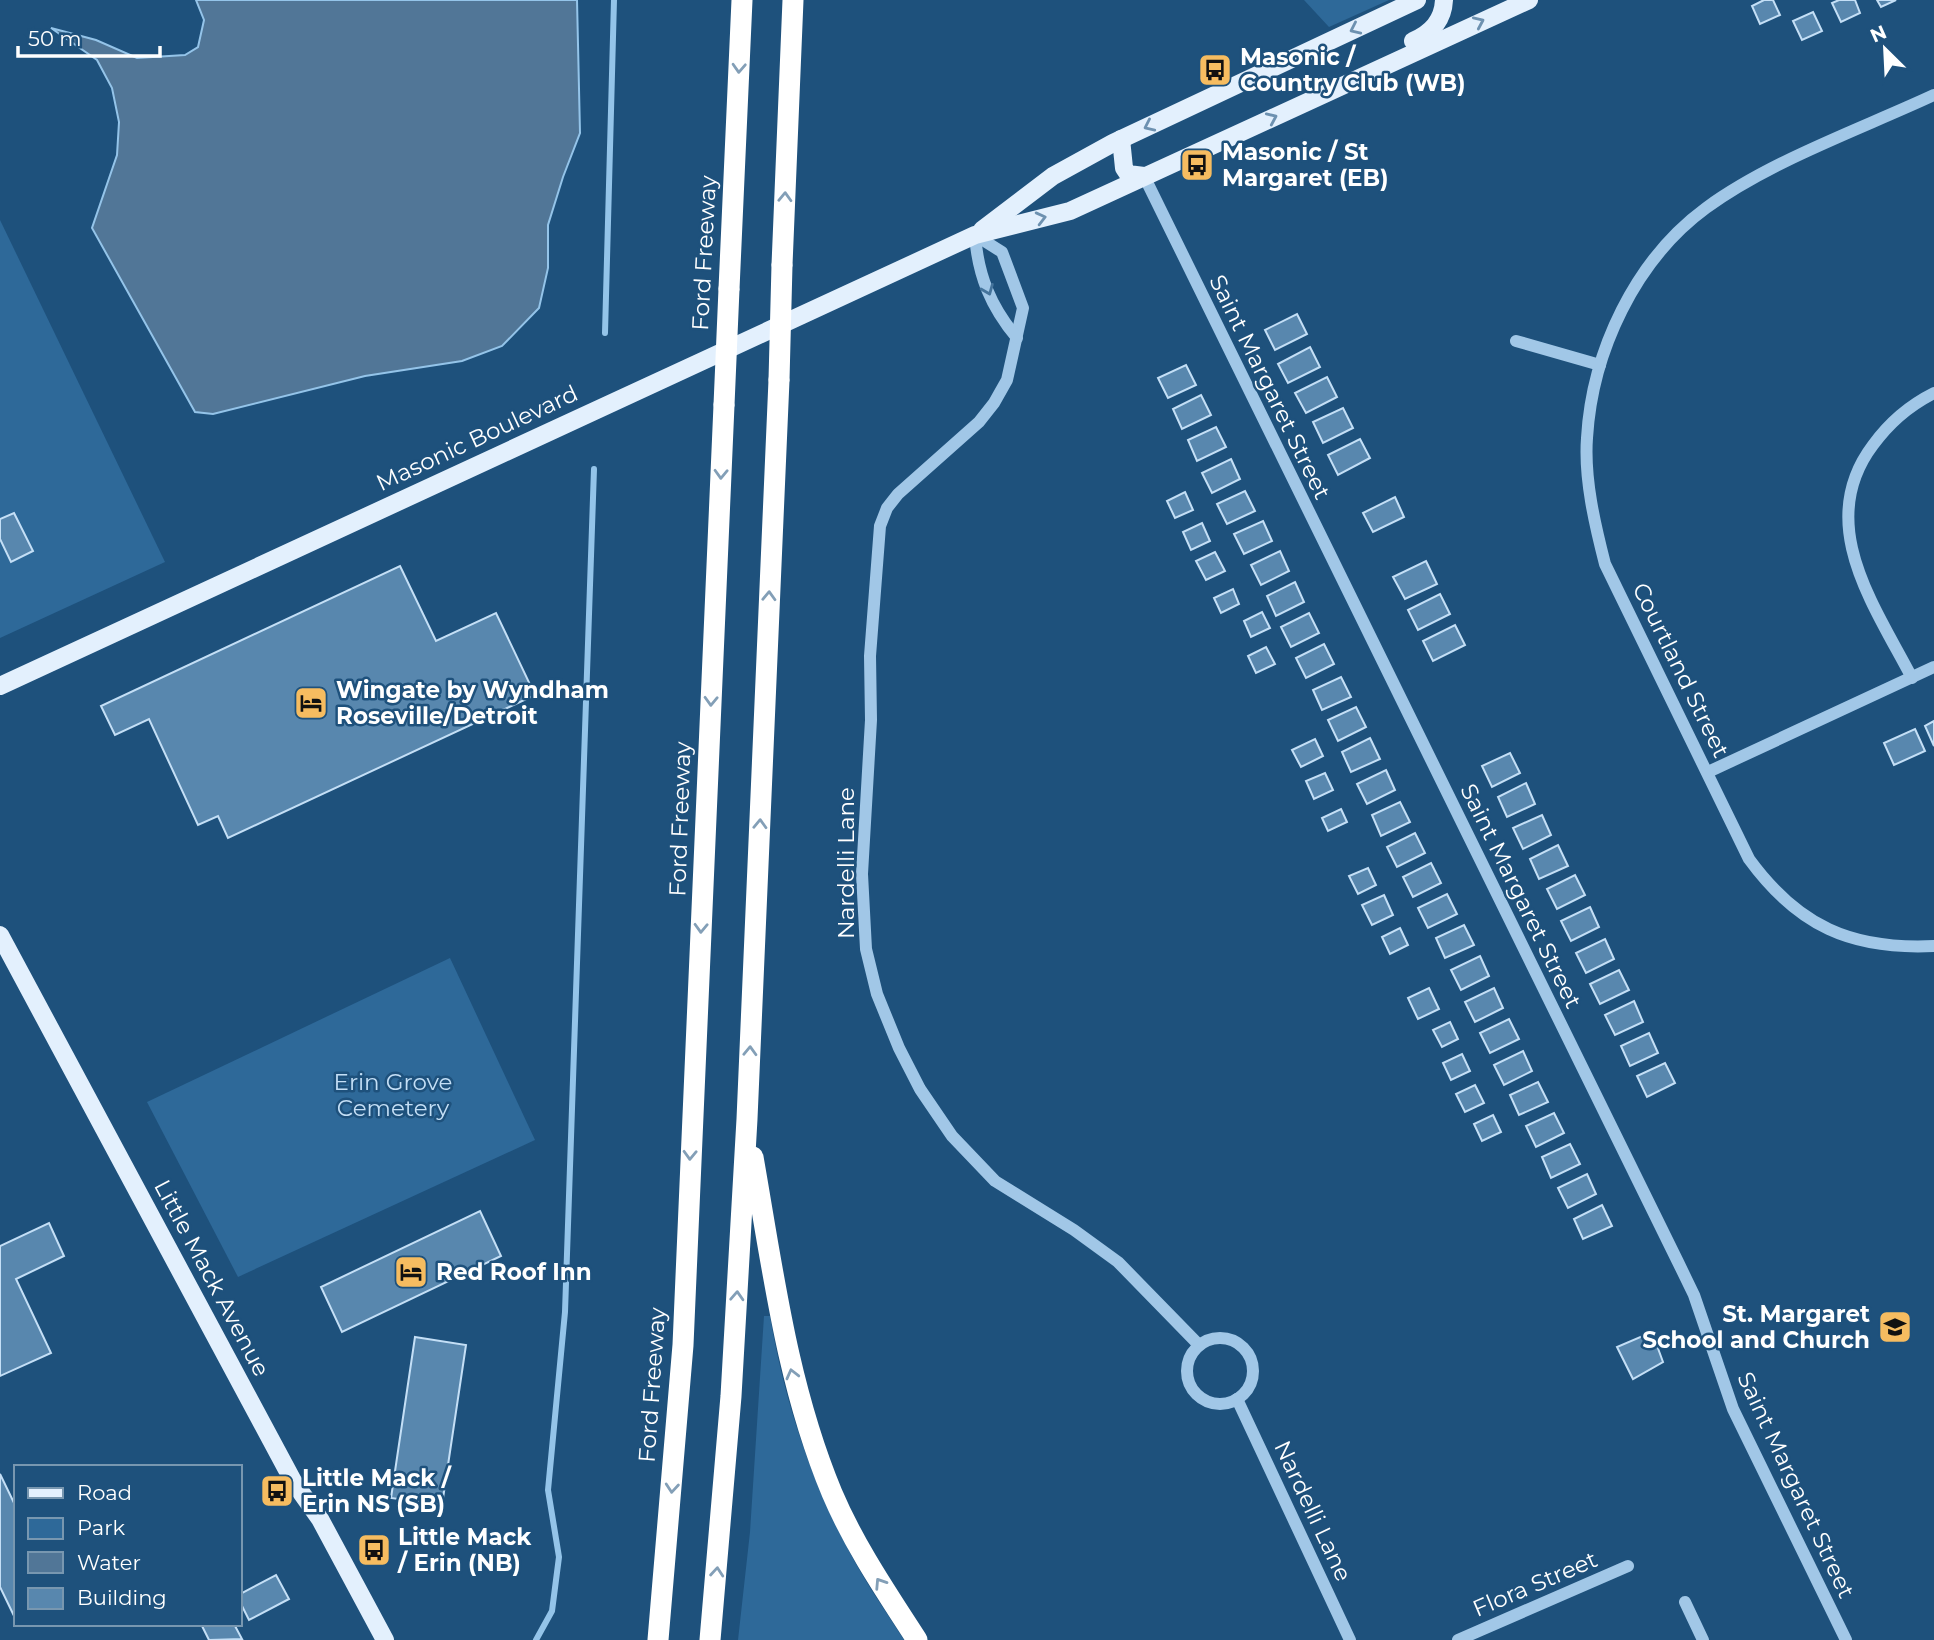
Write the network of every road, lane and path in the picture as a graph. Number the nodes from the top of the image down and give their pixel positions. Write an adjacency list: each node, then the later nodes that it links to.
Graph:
1 (742, 0): 27 (highway, Ford Freeway, one-way to 27, bridge)
2 (793, 0): 21 (highway, one-way to 2, bridge)
3 (1416, 0): 8 (main road, Masonic Boulevard, one-way to 8)
4 (1444, 0): 7 (main road)
5 (1529, 0): 7 (main road, Masonic Boulevard, one-way to 5)
6 (1934, 95): 13 (street, Courtland Street)
7 (1314, 99): 9 (main road, Masonic Boulevard, one-way to 7)
8 (1121, 139): 9 (main road); 10 (main road, Masonic Boulevard)
9 (1143, 176): 10 (main road, Masonic Boulevard, one-way to 9); 33 (street, Saint Margaret Street)
10 (975, 235): 11 (street, one-way to 11); 11 (street, Nardelli Lane); 17 (main road, Masonic Boulevard)
11 (1017, 338): 22 (street, Nardelli Lane)
12 (1516, 341): 13 (street)
13 (1600, 365): 18 (street, Courtland Street)
14 (1934, 393): 16 (street)
15 (1934, 667): 16 (street)
16 (1912, 678): 18 (street)
17 (0, 686)
18 (1708, 772): 20 (street, Courtland Street)
19 (0, 935): 26 (main road, Little Mack Avenue)
20 (1934, 946)
21 (747, 1119): 28 (highway, one-way to 21); 29 (highway, one-way to 21)
22 (1199, 1345): 23 (street); 23 (street)
23 (1237, 1399): 30 (street, Nardelli Lane)
24 (1628, 1566): 31 (street, Flora Street)
25 (1685, 1602): 32 (street)
26 (385, 1640)
27 (658, 1640)
28 (710, 1640)
29 (917, 1640)
30 (1350, 1640)
31 (1458, 1640)
32 (1703, 1640)
33 (1846, 1640)

